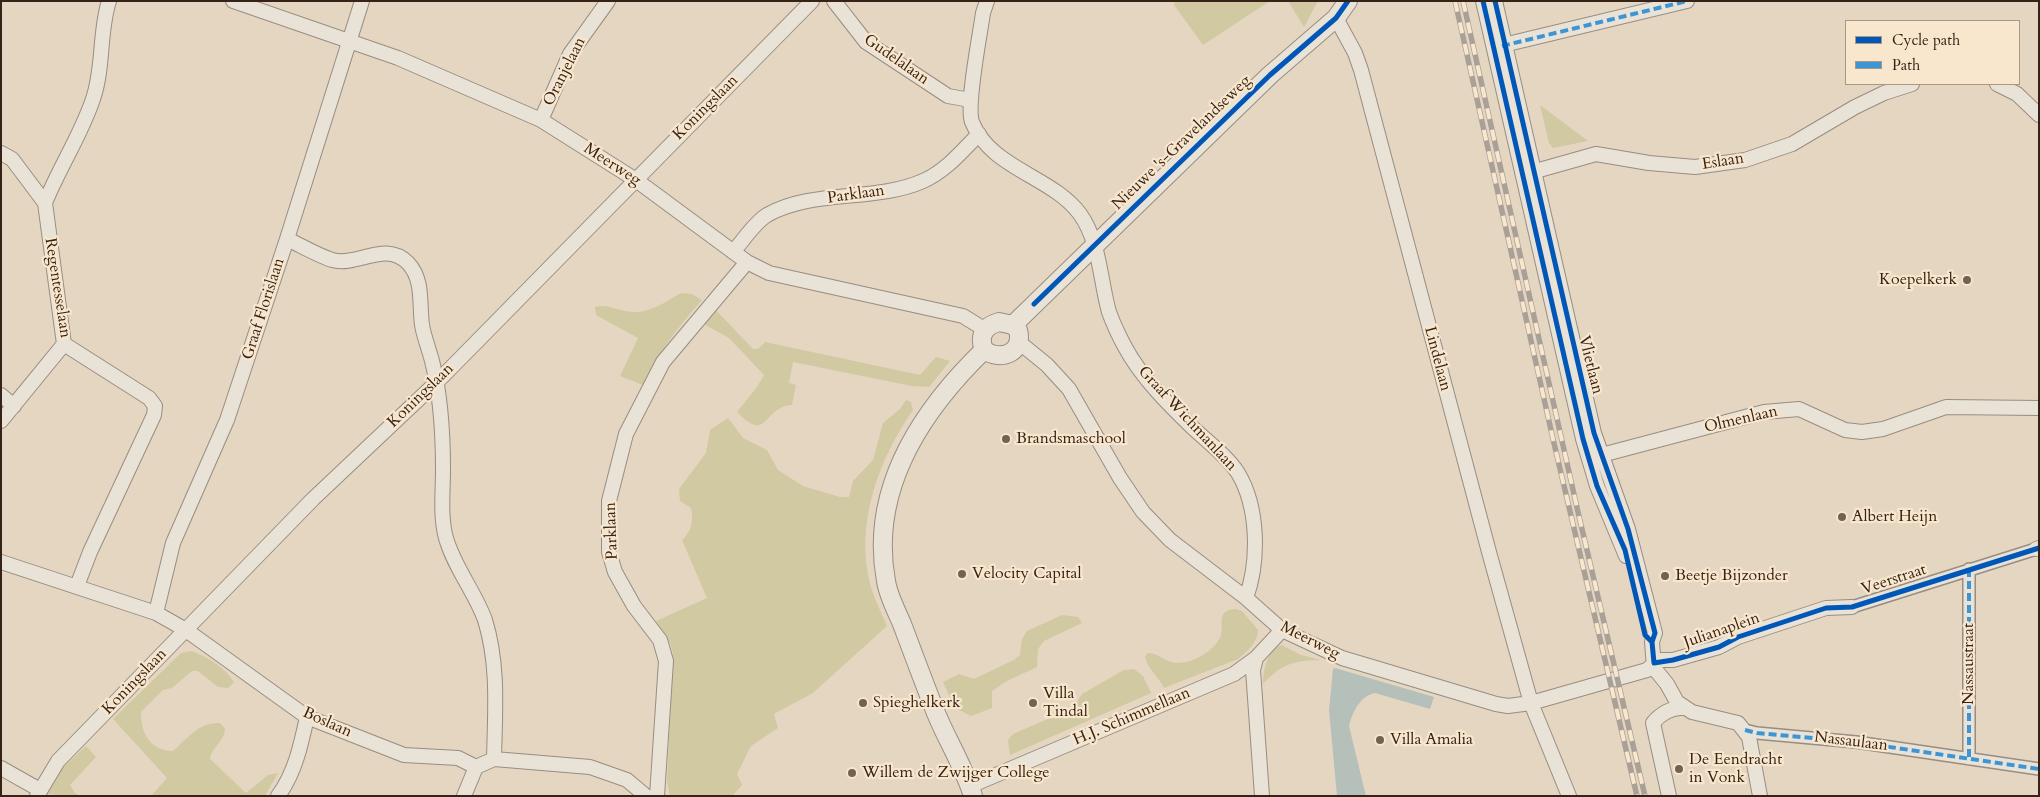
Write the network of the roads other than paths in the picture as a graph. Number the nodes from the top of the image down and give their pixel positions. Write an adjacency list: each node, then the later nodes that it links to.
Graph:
1 (109, 1): 24 (street)
2 (233, 1): 13 (street, Meerweg)
3 (362, 1): 13 (street, Graaf Florislaan)
4 (608, 1): 19 (street, Oranjelaan)
5 (812, 1): 23 (street, Koningslaan)
6 (834, 1): 17 (street, Gudelalaan)
7 (987, 1): 17 (street, Graaf Wichmanlaan)
8 (1348, 1): 12 (street, Nieuwe 's-Gravelandseweg)
9 (1483, 1): 14 (street, Vlietlaan)
10 (1495, 1): 14 (street, Vlietlaan)
11 (1687, 1): 14 (street)
12 (1336, 18): 26 (street, Nieuwe 's-Gravelandseweg); 53 (street, Lindelaan)
13 (349, 43): 19 (street, Meerweg); 25 (street, Graaf Florislaan)
14 (1499, 47): 22 (street, Vlietlaan)
15 (1909, 85): 22 (street, Eslaan)
16 (2000, 85): 18 (street)
17 (970, 100): 20 (street, Graaf Wichmanlaan)
18 (2039, 115)
19 (541, 120): 23 (street, Meerweg)
20 (979, 134): 26 (street, Graaf Wichmanlaan); 27 (street, Parklaan)
21 (1, 153): 24 (street, Regentesselaan)
22 (1527, 173): 39 (street, Vlietlaan)
23 (636, 180): 27 (street, Meerweg); 34 (street, Koningslaan)
24 (45, 203): 32 (street, Regentesselaan)
25 (287, 239): 34 (street); 47 (street, Graaf Florislaan)
26 (1094, 247): 29 (street, Nieuwe 's-Gravelandseweg); 44 (street, Graaf Wichmanlaan)
27 (733, 252): 28 (street, Meerweg)
28 (747, 262): 30 (street, Meerweg); 68 (street, Parklaan)
29 (1013, 324): 30 (street); 31 (street)
30 (984, 329): 33 (street)
31 (1020, 343): 33 (street); 44 (street, Meerweg)
32 (64, 344): 36 (street); 43 (street, Regentesselaan)
33 (984, 350): 63 (street)
34 (438, 382): 48 (street, Koningslaan); 58 (street)
35 (1, 395): 36 (street)
36 (14, 406): 38 (street)
37 (2039, 408): 39 (street, Olmenlaan)
38 (1, 421)
39 (1595, 457): 51 (street, Vlietlaan)
40 (2037, 549): 42 (street, Veerstraat)
41 (1, 562): 43 (street, Boslaan)
42 (1969, 569): 45 (street, Veerstraat); 59 (street, Nassaustraat)
43 (77, 586): 47 (street, Boslaan)
44 (1246, 598): 49 (street, Meerweg)
45 (1852, 607): 46 (street, Veerstraat)
46 (1826, 608): 51 (street, Julianaplein)
47 (156, 613): 48 (street, Boslaan)
48 (186, 630): 56 (street, Boslaan); 64 (street, Koningslaan)
49 (1282, 630): 50 (street, H.J. Schimmellaan); 53 (street, Meerweg)
50 (1256, 658): 63 (street, H.J. Schimmellaan); 69 (street)
51 (1654, 663): 52 (street); 53 (street, Meerweg)
52 (1673, 695): 54 (street); 55 (street)
53 (1531, 703): 70 (street, Lindelaan)
54 (1683, 708): 55 (street); 57 (street, Nassaulaan)
55 (1666, 712): 71 (street)
56 (307, 717): 60 (street, Boslaan); 65 (street)
57 (1745, 730): 59 (street, Nassaulaan); 72 (street)
58 (494, 759): 60 (street); 67 (street)
59 (1969, 759): 62 (street, Nassaulaan)
60 (476, 767): 66 (street)
61 (1, 768): 64 (street)
62 (2039, 768)
63 (972, 791)
64 (38, 793)
65 (278, 796)
66 (464, 796)
67 (646, 796)
68 (657, 796)
69 (1262, 796)
70 (1569, 796)
71 (1669, 796)
72 (1760, 796)

